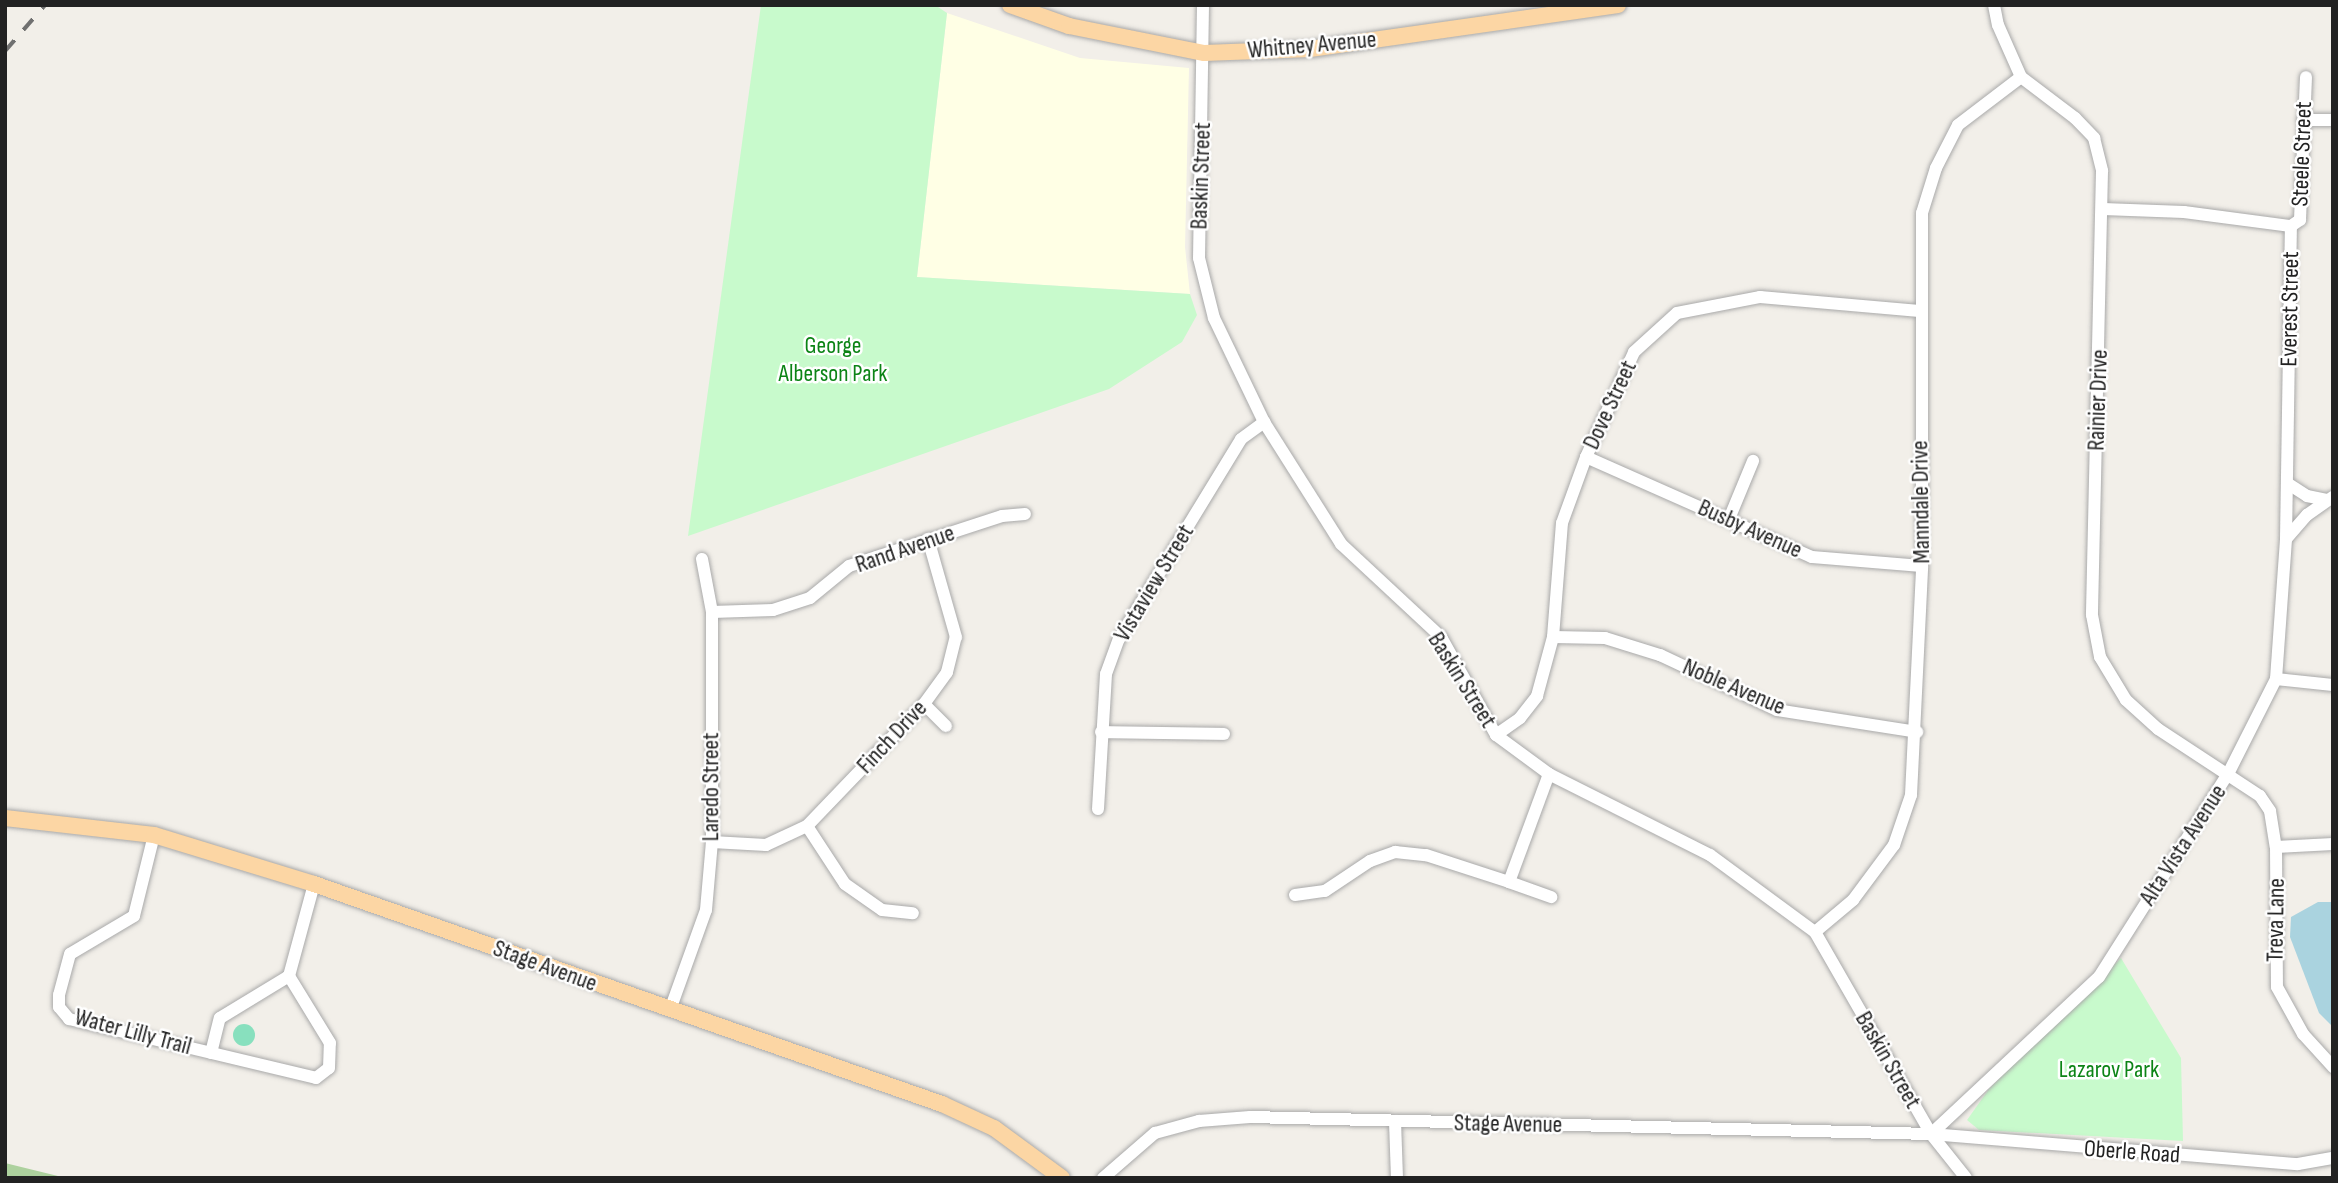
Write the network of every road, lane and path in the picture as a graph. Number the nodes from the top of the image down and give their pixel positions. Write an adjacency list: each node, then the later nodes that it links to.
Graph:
1 (1010, 5): 5 (main road, Whitney Avenue)
2 (1203, 5): 5 (street, Baskin Street)
3 (1618, 5): 5 (main road, Whitney Avenue)
4 (1994, 5): 6 (street, Rainier Drive)
5 (1204, 53): 13 (street, Baskin Street)
6 (2021, 77): 10 (street, Rainier Drive); 12 (street, Manndale Drive)
7 (2306, 77): 8 (street, Steele Street)
8 (2303, 120): 9 (street); 11 (street, Steele Street)
9 (2333, 120)
10 (2103, 209): 11 (street, Everest Street); 35 (street, Rainier Drive)
11 (2291, 226): 16 (street, Everest Street)
12 (1919, 312): 14 (street, Dove Street); 23 (street, Manndale Drive)
13 (1264, 422): 30 (street, Vistaview Street); 33 (street, Baskin Street)
14 (1586, 457): 19 (street, Busby Avenue); 25 (street, Dove Street)
15 (1753, 461): 19 (street)
16 (2287, 483): 17 (street); 21 (street, Everest Street)
17 (2330, 498): 21 (street)
18 (1025, 514): 20 (street, Rand Avenue)
19 (1729, 519): 23 (street, Busby Avenue)
20 (928, 539): 24 (street, Rand Avenue); 28 (street, Finch Drive)
21 (2286, 539): 26 (street, Alta Vista Avenue)
22 (702, 559): 24 (street, Laredo Street)
23 (1922, 566): 31 (street, Manndale Drive)
24 (712, 612): 40 (street, Laredo Street)
25 (1553, 637): 31 (street, Noble Avenue); 33 (street, Dove Street)
26 (2276, 679): 27 (street); 35 (street, Alta Vista Avenue)
27 (2333, 685)
28 (924, 704): 29 (street); 38 (street, Finch Drive)
29 (947, 726)
30 (1101, 732): 32 (street); 36 (street, Vistaview Street)
31 (1917, 732): 48 (street, Manndale Drive)
32 (1224, 734)
33 (1496, 735): 34 (street, Baskin Street)
34 (1549, 774): 43 (street); 48 (street, Baskin Street)
35 (2228, 774): 42 (street, Treva Lane); 54 (street, Alta Vista Avenue)
36 (1098, 809)
37 (5, 818): 39 (main road, Stage Avenue)
38 (807, 826): 40 (street, Finch Drive); 47 (street)
39 (154, 835): 44 (main road, Stage Avenue); 51 (street, Water Lilly Trail)
40 (712, 842): 50 (street, Laredo Street)
41 (2333, 844): 42 (street)
42 (2276, 847): 52 (street, Treva Lane)
43 (1509, 882): 45 (street); 46 (street)
44 (314, 884): 49 (street); 50 (main road, Stage Avenue)
45 (1294, 895)
46 (1551, 897)
47 (913, 914)
48 (1815, 932): 54 (street, Baskin Street)
49 (289, 976): 51 (street); 51 (street)
50 (670, 1010): 56 (main road, Stage Avenue)
51 (211, 1053)
52 (2333, 1067)
53 (1395, 1121): 54 (street, Stage Avenue); 57 (street, Stage Avenue); 58 (street)
54 (1931, 1134): 55 (street, Oberle Road); 59 (street, Baskin Street)
55 (2333, 1158)
56 (1062, 1178)
57 (1103, 1178)
58 (1396, 1178)
59 (1966, 1178)

